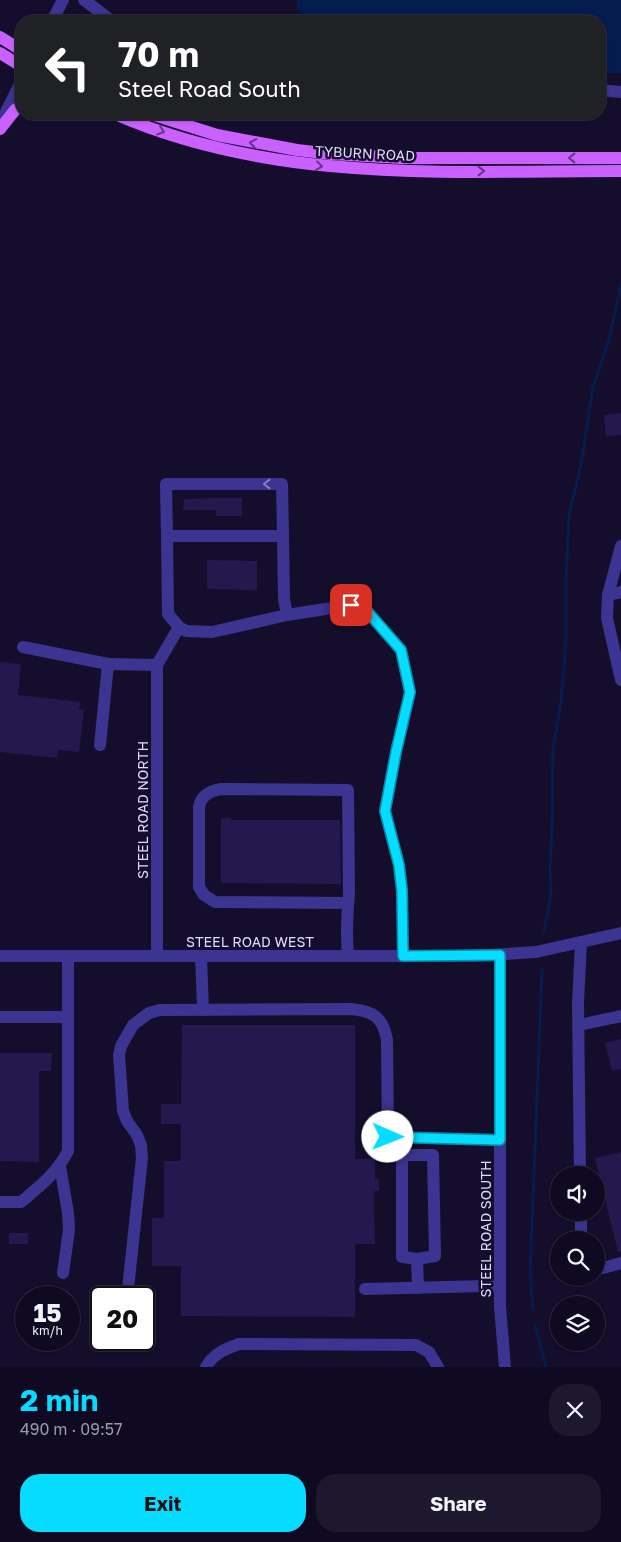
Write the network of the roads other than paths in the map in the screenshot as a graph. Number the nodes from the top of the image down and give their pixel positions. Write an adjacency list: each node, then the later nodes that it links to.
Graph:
1 (63, 0): 3 (street)
2 (84, 0): 4 (street)
3 (55, 15)
4 (104, 15)
5 (0, 37): 6 (main road)
6 (15, 46)
7 (0, 52): 8 (main road)
8 (15, 62)
9 (606, 91): 10 (street)
10 (621, 92)
11 (15, 94): 15 (street)
12 (15, 110): 16 (main road)
13 (131, 120): 18 (main road, TYBURN ROAD, one-way to 18)
14 (168, 120): 17 (main road, TYBURN ROAD, one-way to 14)
15 (0, 124)
16 (0, 129)
17 (621, 158)
18 (621, 171)
19 (167, 536): 20 (street); 20 (street, one-way to 19); 26 (street)
20 (283, 536): 24 (street)
21 (621, 546): 23 (street)
22 (621, 592): 23 (street)
23 (608, 595): 25 (street)
24 (287, 615): 26 (street); 41 (street)
25 (615, 625): 30 (street)
26 (179, 627): 29 (street)
27 (23, 647): 28 (street)
28 (108, 664): 29 (street); 31 (street)
29 (157, 665): 38 (street, STEEL ROAD NORTH)
30 (621, 680)
31 (100, 745)
32 (348, 903): 32 (street); 40 (street)
33 (621, 933): 34 (street, STEEL ROAD WEST)
34 (581, 943): 35 (street, STEEL ROAD WEST); 46 (street)
35 (500, 955): 41 (street, STEEL ROAD WEST); 47 (street, STEEL ROAD SOUTH)
36 (0, 956): 37 (street, STEEL ROAD WEST)
37 (68, 956): 38 (street, STEEL ROAD WEST); 45 (street)
38 (157, 956): 39 (street, STEEL ROAD WEST)
39 (201, 956): 40 (street, STEEL ROAD WEST); 42 (street)
40 (348, 956): 41 (street, STEEL ROAD WEST)
41 (403, 956)
42 (203, 1010): 47 (street); 55 (street)
43 (621, 1016): 46 (street)
44 (0, 1017): 45 (street)
45 (68, 1017): 48 (street)
46 (579, 1025): 49 (street)
47 (500, 1140): 56 (street, STEEL ROAD SOUTH)
48 (60, 1166): 50 (street); 54 (street)
49 (580, 1166)
50 (0, 1202)
51 (417, 1259): 51 (street); 57 (street)
52 (621, 1264): 53 (street)
53 (605, 1267)
54 (63, 1273)
55 (128, 1286)
56 (500, 1287): 57 (street); 61 (street, STEEL ROAD SOUTH)
57 (418, 1288): 58 (street)
58 (365, 1289)
59 (206, 1367): 60 (street)
60 (438, 1367)
61 (504, 1367)

